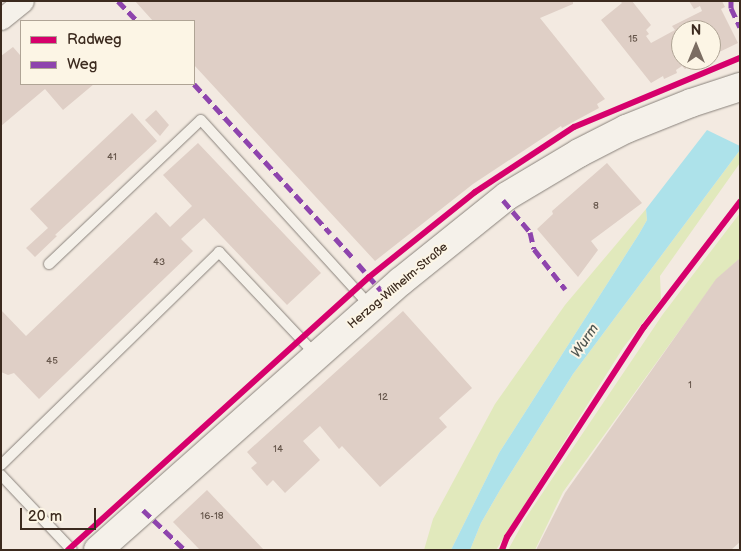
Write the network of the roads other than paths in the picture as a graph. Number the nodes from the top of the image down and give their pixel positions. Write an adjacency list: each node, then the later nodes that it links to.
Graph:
1 (23, 1): 2 (street)
2 (1, 19)
3 (740, 87): 5 (street, Herzog-Wilhelm-Straße)
4 (49, 264): 5 (lane)
5 (371, 307): 6 (street, Herzog-Wilhelm-Straße)
6 (316, 355): 7 (lane); 10 (street, Herzog-Wilhelm-Straße)
7 (1, 465)
8 (1, 475): 9 (lane)
9 (72, 550)
10 (98, 550)

